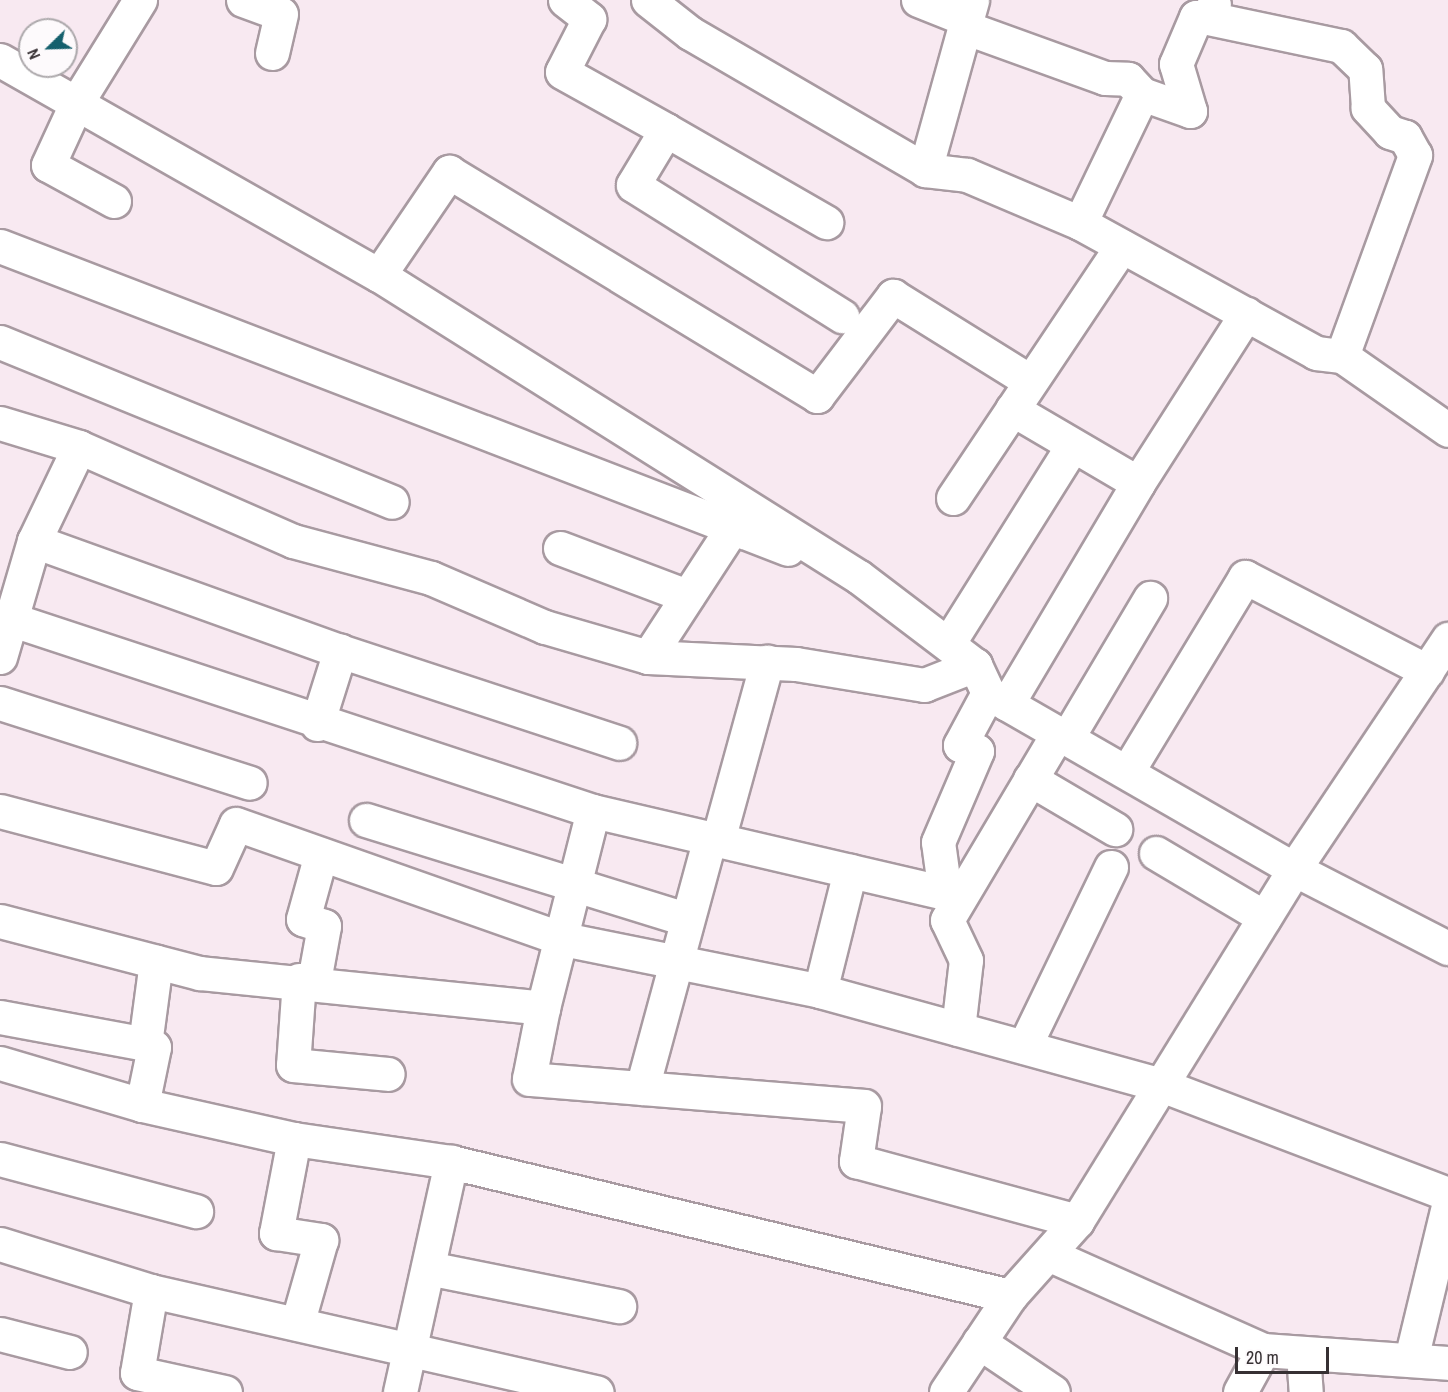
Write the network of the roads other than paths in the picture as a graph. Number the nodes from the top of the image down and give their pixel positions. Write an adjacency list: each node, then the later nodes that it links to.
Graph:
1 (140, 0): 11 (street)
2 (243, 0): 8 (street)
3 (565, 0): 12 (street)
4 (648, 0): 13 (street)
5 (918, 0): 7 (street)
6 (1212, 9): 10 (street); 23 (street)
7 (967, 15): 10 (street); 13 (street)
8 (272, 53)
9 (0, 60): 11 (street)
10 (1142, 94): 16 (street)
11 (77, 102): 14 (street); 19 (street)
12 (666, 130): 15 (street); 21 (street)
13 (924, 170): 16 (street)
14 (114, 201)
15 (826, 222)
16 (1080, 223): 18 (street)
17 (0, 246): 33 (street)
18 (1122, 246): 20 (street); 24 (street)
19 (379, 275): 24 (street); 36 (street)
20 (1246, 314): 23 (street); 30 (street)
21 (842, 316)
22 (0, 342): 32 (street)
23 (1342, 356): 27 (street)
24 (1028, 380): 25 (street)
25 (1012, 409): 28 (street); 31 (street)
26 (0, 423): 29 (street)
27 (1448, 430)
28 (1072, 446): 30 (street); 41 (street)
29 (79, 447): 34 (street); 44 (street)
30 (1138, 483): 47 (street)
31 (953, 498)
32 (392, 502)
33 (732, 528): 36 (street); 37 (street)
34 (34, 541): 39 (street); 42 (street)
35 (560, 548): 37 (street)
36 (859, 577): 41 (street)
37 (687, 596): 44 (street)
38 (1150, 598): 50 (street)
39 (12, 620): 43 (street); 49 (street)
40 (1448, 639): 46 (street)
41 (948, 644): 47 (street)
42 (340, 651): 49 (street); 51 (street)
43 (0, 657)
44 (648, 657): 45 (street)
45 (767, 662): 47 (street); 59 (street)
46 (1427, 671): 52 (street); 63 (street)
47 (990, 687): 50 (street); 64 (street)
48 (0, 703): 54 (street)
49 (317, 724): 56 (street)
50 (1063, 735): 52 (street); 53 (street)
51 (619, 743)
52 (1127, 772): 63 (street)
53 (1030, 779): 58 (street); 77 (street)
54 (250, 783)
55 (0, 811): 61 (street)
56 (593, 811): 59 (street); 65 (street)
57 (366, 820): 65 (street)
58 (1115, 829)
59 (714, 839): 64 (street); 67 (street)
60 (1156, 853): 66 (street)
61 (321, 854): 69 (street); 73 (street)
62 (1111, 867): 79 (street)
63 (1294, 869): 66 (street); 70 (street)
64 (850, 871): 74 (street)
65 (575, 885): 67 (street); 69 (street)
66 (1264, 917): 82 (street)
67 (685, 919): 71 (street)
68 (0, 921): 72 (street)
69 (563, 939): 71 (street); 75 (street)
70 (1448, 948)
71 (673, 961): 74 (street); 83 (street)
72 (156, 962): 73 (street); 78 (street)
73 (306, 980): 75 (street); 81 (street)
74 (820, 991): 77 (street)
75 (543, 1008): 83 (street)
76 (0, 1017): 78 (street)
77 (958, 1029): 79 (street)
78 (146, 1044): 84 (street)
79 (1024, 1047): 82 (street)
80 (0, 1063): 84 (street)
81 (388, 1074)
82 (1161, 1085): 88 (street); 91 (street)
83 (642, 1088): 91 (street)
84 (142, 1106): 85 (street)
85 (294, 1139): 87 (street); 98 (street)
86 (0, 1159): 90 (street)
87 (451, 1162): 94 (street); 96 (street)
88 (1448, 1194)
89 (1448, 1206): 105 (street)
90 (196, 1211)
91 (1077, 1221): 93 (street)
92 (0, 1244): 95 (street)
93 (1050, 1255): 96 (street); 102 (street)
94 (428, 1268): 97 (street); 101 (street)
95 (151, 1291): 98 (street); 108 (street)
96 (1010, 1296): 100 (street)
97 (619, 1306)
98 (297, 1324): 101 (street)
99 (0, 1334): 103 (street)
100 (979, 1342): 111 (street); 112 (street)
101 (410, 1350): 107 (street); 109 (street)
102 (1263, 1350): 104 (street); 113 (street)
103 (70, 1352)
104 (1303, 1353): 105 (street); 114 (street)
105 (1412, 1359): 106 (street)
106 (1448, 1363)
107 (542, 1386): 110 (street)
108 (225, 1392)
109 (400, 1392)
110 (597, 1392)
111 (946, 1392)
112 (1053, 1392)
113 (1240, 1392)
114 (1306, 1392)

